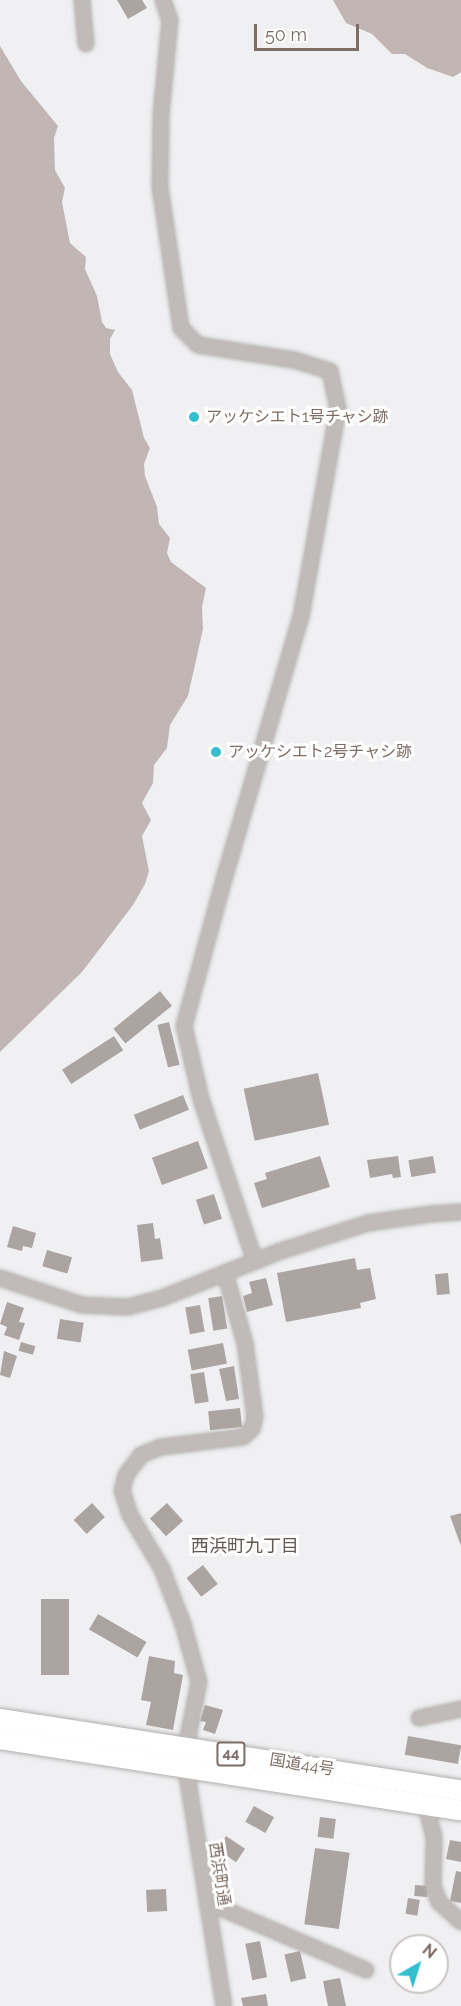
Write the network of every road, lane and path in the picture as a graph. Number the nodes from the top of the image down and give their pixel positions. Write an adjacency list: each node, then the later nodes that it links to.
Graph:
1 (82, 0): 3 (street)
2 (163, 0): 5 (street)
3 (86, 44)
4 (461, 1212): 5 (street)
5 (255, 1261): 6 (street)
6 (225, 1273): 7 (street); 12 (street, 西浜町通)
7 (0, 1278)
8 (461, 1709): 9 (street)
9 (418, 1718)
10 (0, 1719): 12 (highway, 国道44号 / 44)
11 (0, 1739): 13 (highway, 国道44号 / 44)
12 (186, 1747): 13 (street, 西浜町通); 14 (highway, 国道44号 / 44)
13 (186, 1768): 16 (highway, 国道44号 / 44); 18 (street, 西浜町通)
14 (423, 1784): 15 (highway, 国道44号 / 44); 16 (street)
15 (461, 1790)
16 (425, 1805): 17 (highway, 国道44号 / 44); 19 (street)
17 (461, 1810)
18 (207, 1902): 20 (street); 21 (street, 西浜町通)
19 (461, 1922)
20 (366, 1970)
21 (224, 2006)

